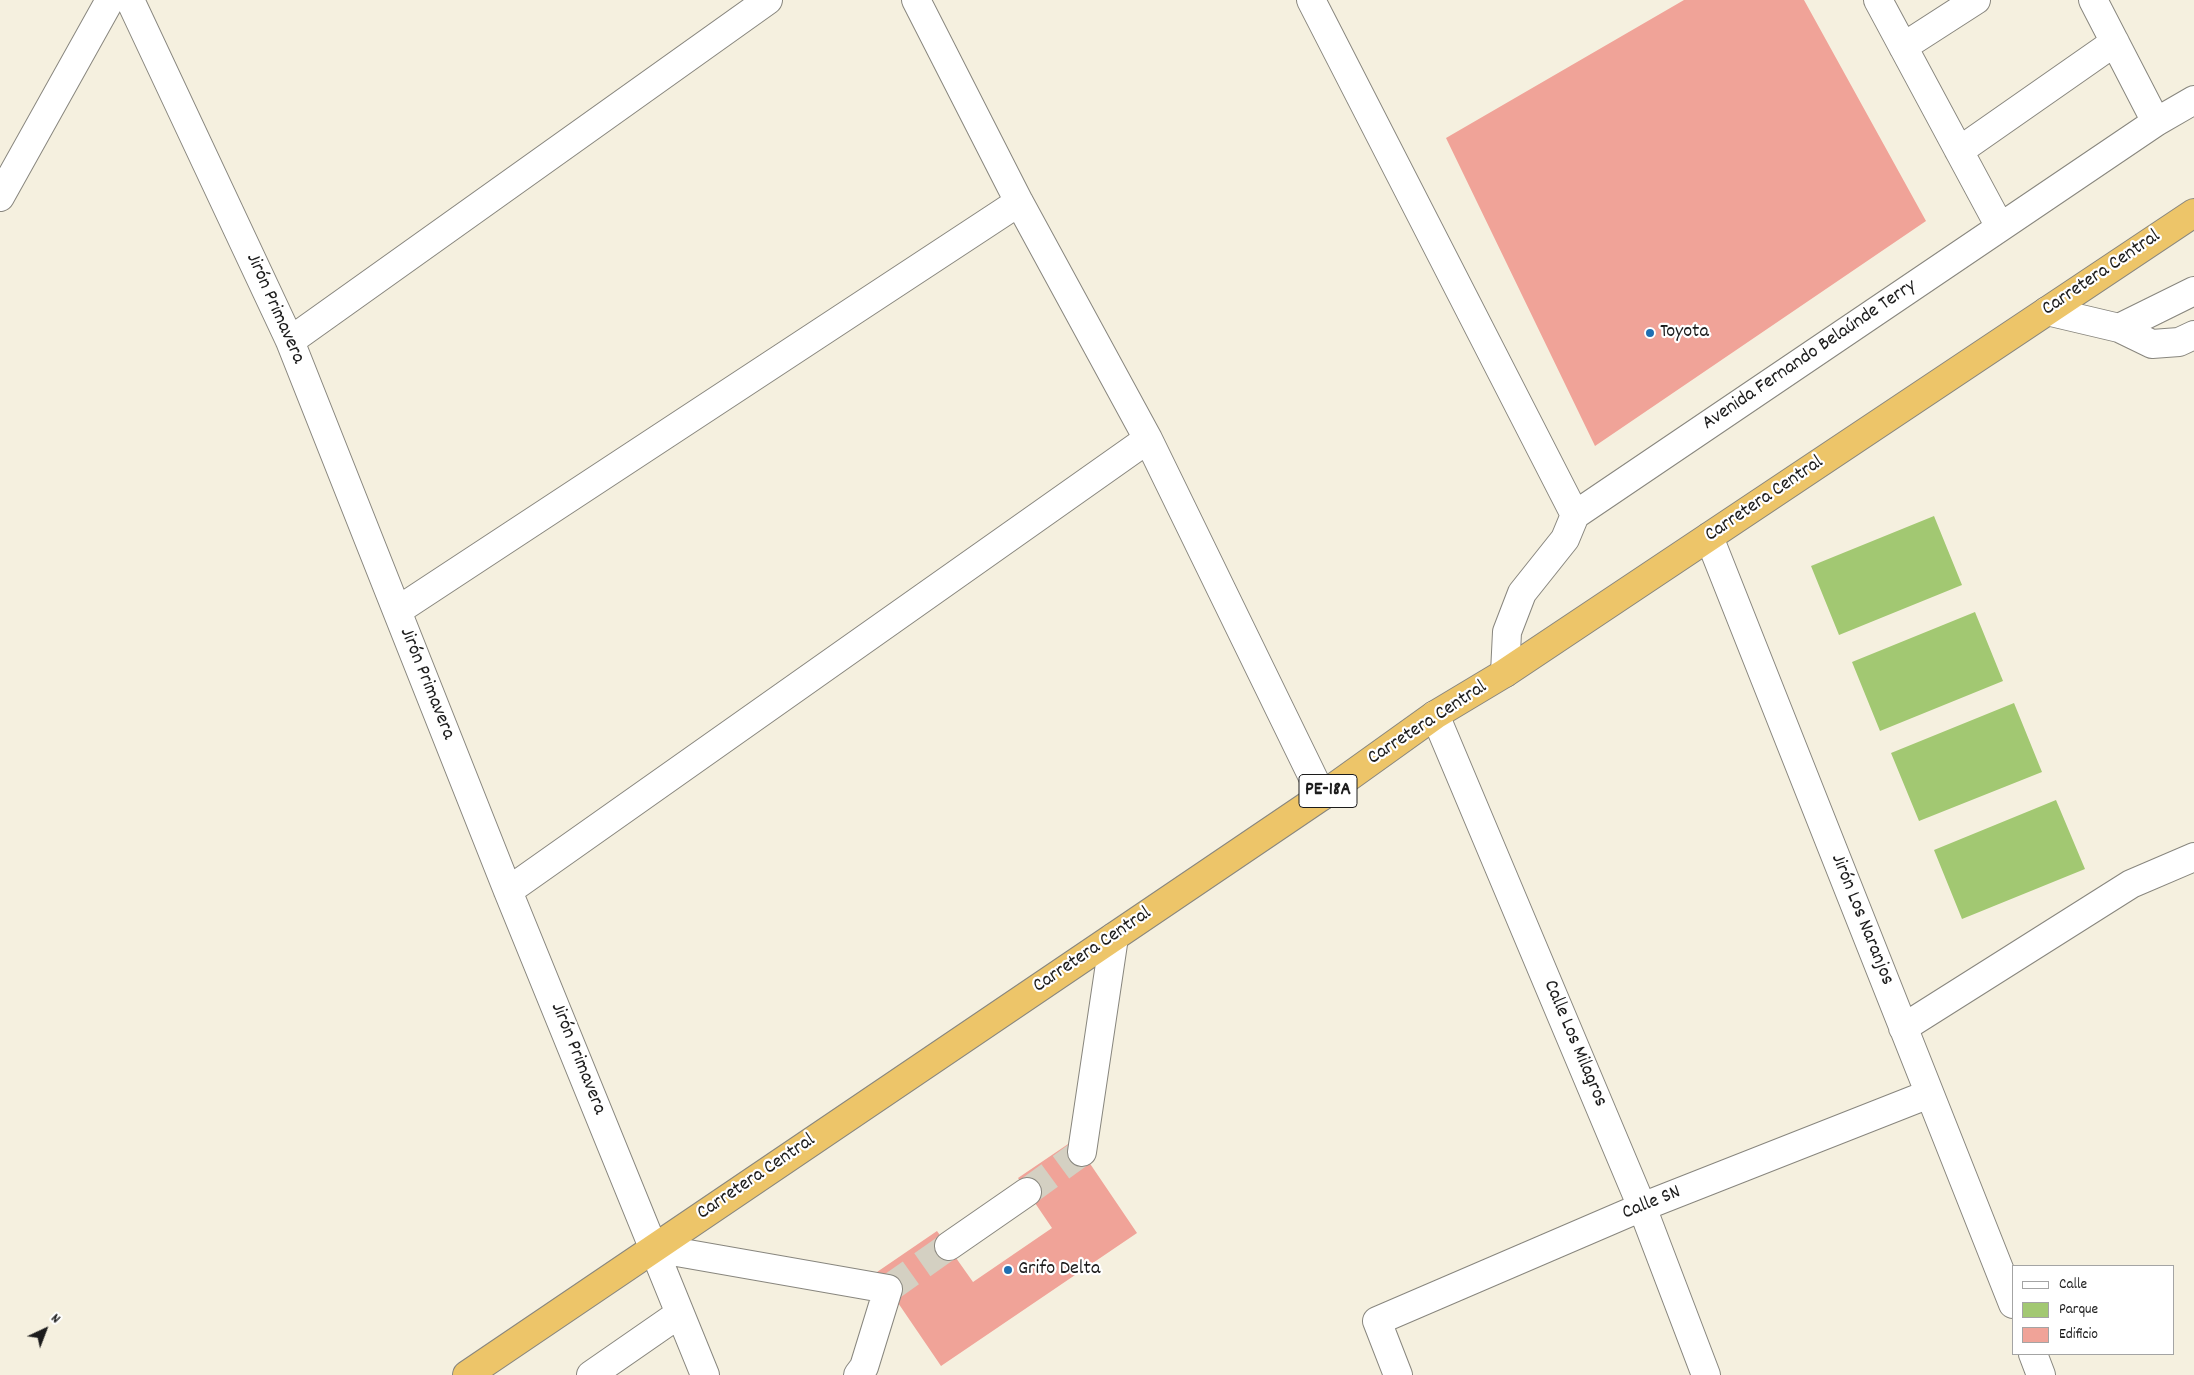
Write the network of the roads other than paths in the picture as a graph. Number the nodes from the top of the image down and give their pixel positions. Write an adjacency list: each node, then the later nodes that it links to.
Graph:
1 (110, 0): 14 (street)
2 (130, 0): 22 (street, Jirón Primavera)
3 (916, 0): 15 (street)
4 (1311, 0): 24 (street)
5 (1878, 0): 10 (street)
6 (1976, 0): 10 (street)
7 (2093, 0): 9 (street)
8 (753, 4): 22 (street)
9 (2115, 42): 12 (street); 13 (street)
10 (1903, 47): 13 (street)
11 (2194, 100): 12 (street, Avenida Fernando Belaúnde Terry)
12 (2156, 122): 17 (street, Avenida Fernando Belaúnde Terry)
13 (1959, 150): 17 (street)
14 (0, 197)
15 (1019, 202): 23 (street); 26 (street)
16 (2194, 213): 19 (highway, Carretera Central / PE-18A)
17 (2000, 227): 24 (street, Avenida Fernando Belaúnde Terry)
18 (2194, 291): 20 (street)
19 (2047, 311): 20 (street); 25 (highway, Carretera Central / PE-18A)
20 (2119, 328): 21 (street)
21 (2194, 335)
22 (290, 341): 26 (street, Jirón Primavera)
23 (1148, 439): 29 (street); 31 (street)
24 (1575, 516): 27 (street)
25 (1709, 537): 27 (highway, Carretera Central / PE-18A); 33 (street, Jirón Los Naranjos)
26 (397, 611): 31 (street, Jirón Primavera)
27 (1505, 674): 28 (highway, Carretera Central / PE-18A)
28 (1435, 715): 29 (highway, Carretera Central / PE-18A); 37 (street, Calle Los Milagros)
29 (1322, 796): 32 (highway, Carretera Central / PE-18A)
30 (2194, 858): 33 (street)
31 (508, 891): 39 (street, Jirón Primavera)
32 (1114, 937): 35 (street); 39 (highway, Carretera Central / PE-18A)
33 (1903, 1028): 34 (street, Jirón Los Naranjos)
34 (1929, 1094): 37 (street, Calle SN); 40 (street, Jirón Los Naranjos)
35 (1082, 1152)
36 (1027, 1192): 38 (street)
37 (1642, 1207): 47 (street, Calle SN); 48 (street, Calle Los Milagros)
38 (949, 1246)
39 (654, 1248): 41 (street, Jirón Primavera); 43 (highway, Carretera Central / PE-18A); 46 (street)
40 (2012, 1302)
41 (679, 1314): 44 (street); 45 (street, Jirón Primavera)
42 (2033, 1355): 49 (street)
43 (467, 1375)
44 (592, 1375)
45 (705, 1375)
46 (858, 1375)
47 (1398, 1375)
48 (1706, 1375)
49 (2041, 1375)

